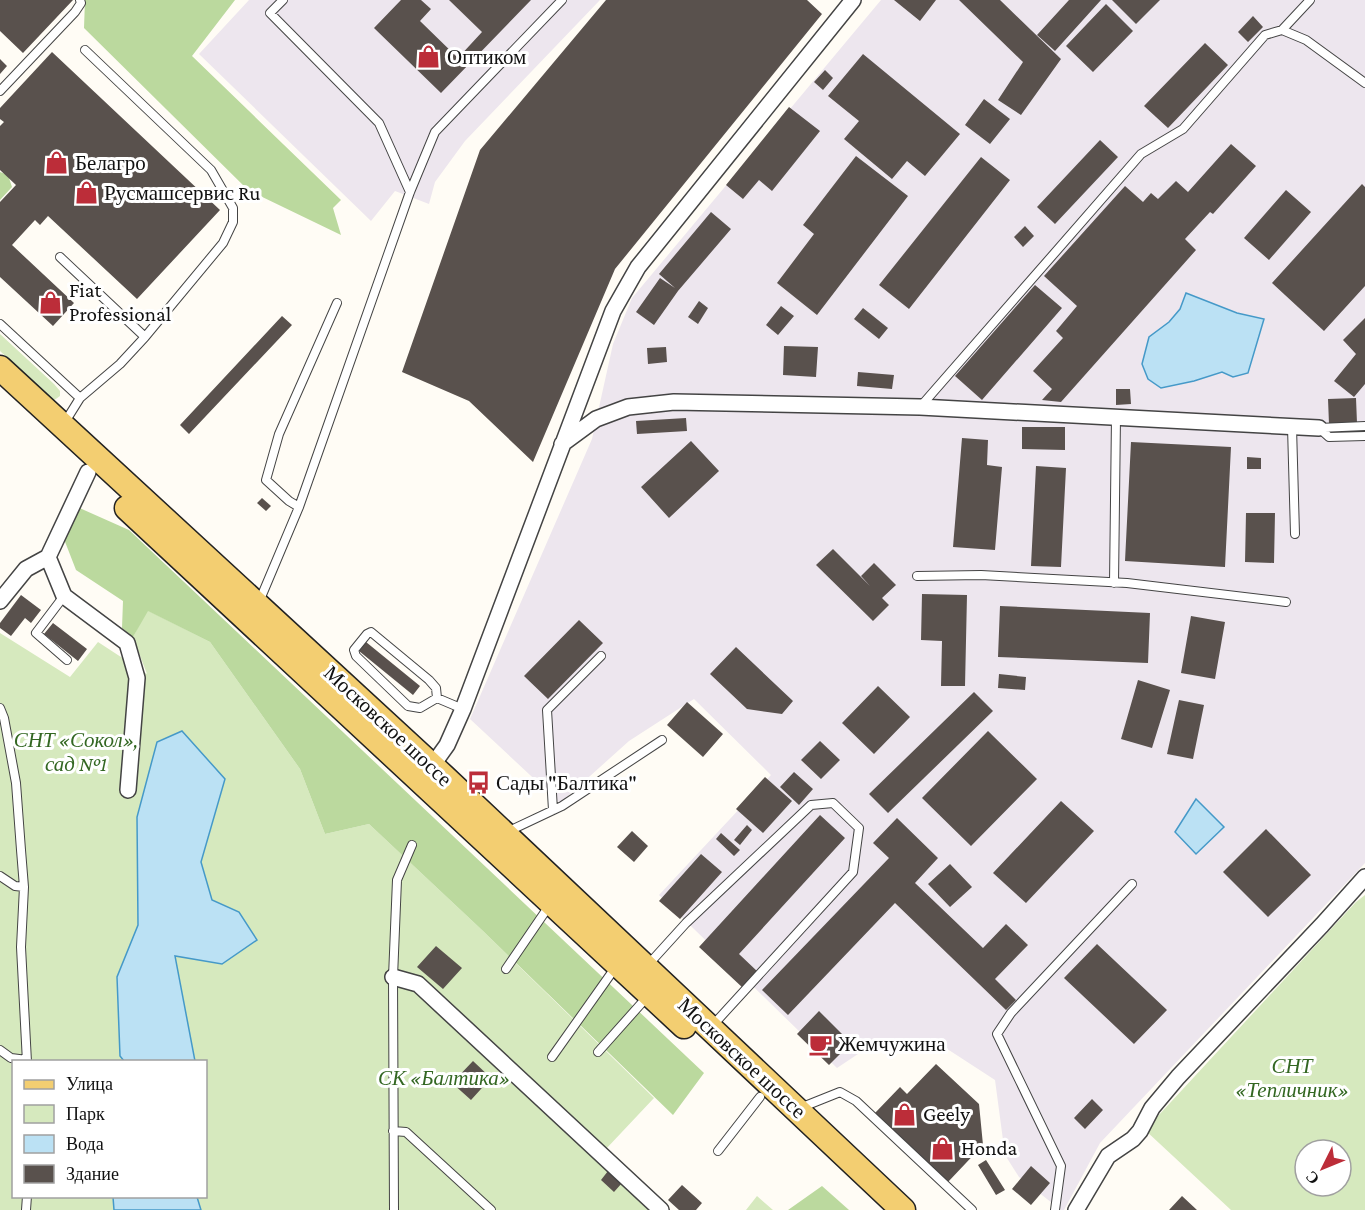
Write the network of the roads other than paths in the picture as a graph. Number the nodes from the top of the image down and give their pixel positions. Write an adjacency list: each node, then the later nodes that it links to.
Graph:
1 (80, 0): 9 (lane)
2 (283, 0): 10 (lane)
3 (562, 0): 10 (lane)
4 (853, 0): 25 (street)
5 (1310, 0): 6 (lane)
6 (1282, 30): 8 (lane); 18 (lane)
7 (85, 50): 14 (lane)
8 (1365, 83)
9 (0, 91)
10 (410, 192): 27 (lane)
11 (60, 257): 14 (lane)
12 (337, 303): 27 (lane)
13 (0, 324): 17 (lane)
14 (145, 337): 17 (lane)
15 (0, 368): 20 (main road, Московское шоссе)
16 (0, 390): 26 (main road, Московское шоссе)
17 (80, 398): 20 (lane)
18 (920, 407): 19 (street); 25 (street)
19 (1116, 417): 22 (street); 31 (lane)
20 (63, 426): 35 (main road, Московское шоссе)
21 (1365, 426): 23 (lane)
22 (1292, 427): 23 (street); 28 (lane)
23 (1319, 428): 24 (lane)
24 (1365, 436)
25 (562, 444): 40 (street)
26 (88, 472): 29 (street); 42 (main road, Московское шоссе)
27 (299, 507): 35 (lane)
28 (1295, 534)
29 (48, 557): 32 (street); 33 (street)
30 (917, 576): 31 (lane)
31 (1114, 582): 34 (lane)
32 (64, 596): 37 (lane); 43 (street)
33 (0, 601)
34 (1286, 602)
35 (257, 606): 42 (main road, Московское шоссе)
36 (601, 656): 44 (lane)
37 (67, 660)
38 (437, 698): 38 (lane); 40 (lane)
39 (0, 708): 50 (lane)
40 (463, 709): 42 (street)
41 (662, 740): 44 (lane)
42 (426, 773): 45 (main road, Московское шоссе); 51 (main road, Московское шоссе)
43 (128, 790)
44 (553, 810): 45 (lane)
45 (503, 834): 53 (main road, Московское шоссе)
46 (412, 845): 55 (lane)
47 (0, 876): 50 (lane)
48 (1365, 877): 74 (street)
49 (1132, 884): 73 (lane)
50 (24, 887): 62 (lane)
51 (552, 903): 52 (main road, Московское шоссе); 54 (lane)
52 (618, 964): 56 (main road, Московское шоссе); 60 (lane)
53 (646, 968): 57 (main road, Московское шоссе); 57 (lane)
54 (506, 969)
55 (393, 977): 65 (lane); 69 (street)
56 (650, 994): 59 (lane); 63 (main road, Московское шоссе)
57 (710, 1029): 64 (main road, Московское шоссе)
58 (0, 1050): 61 (lane)
59 (598, 1052)
60 (552, 1057)
61 (22, 1060)
62 (27, 1060)
63 (759, 1097): 66 (lane); 70 (main road, Московское шоссе)
64 (796, 1110): 71 (main road, Московское шоссе); 72 (lane)
65 (393, 1131): 67 (lane); 68 (lane)
66 (718, 1151)
67 (394, 1210)
68 (491, 1210)
69 (662, 1210)
70 (881, 1210)
71 (903, 1210)
72 (972, 1210)
73 (1055, 1210)
74 (1076, 1210)

